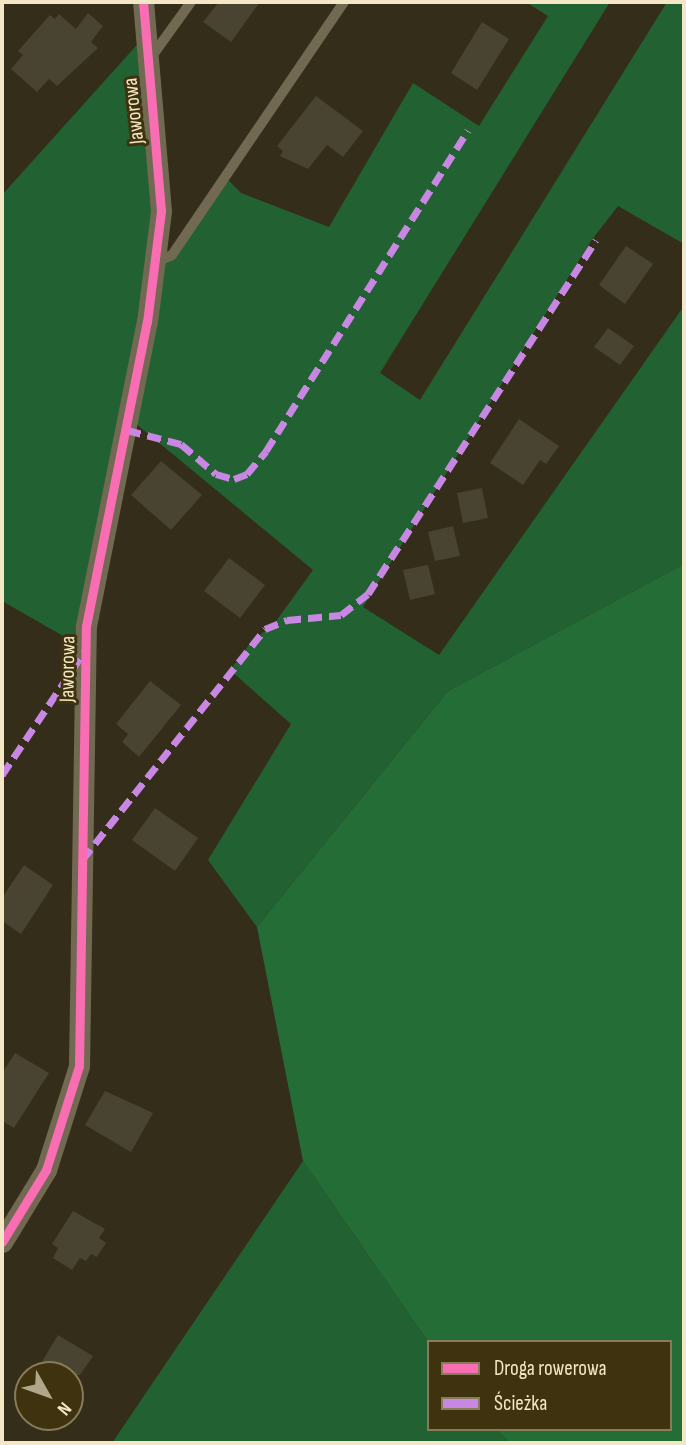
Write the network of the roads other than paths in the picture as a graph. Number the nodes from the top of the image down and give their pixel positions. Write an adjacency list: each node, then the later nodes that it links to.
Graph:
1 (143, 2): 4 (street, Jaworowa)
2 (191, 2): 4 (lane)
3 (344, 2): 5 (lane)
4 (147, 63): 5 (street, Jaworowa)
5 (155, 262): 6 (street, Jaworowa)
6 (2, 1242)

